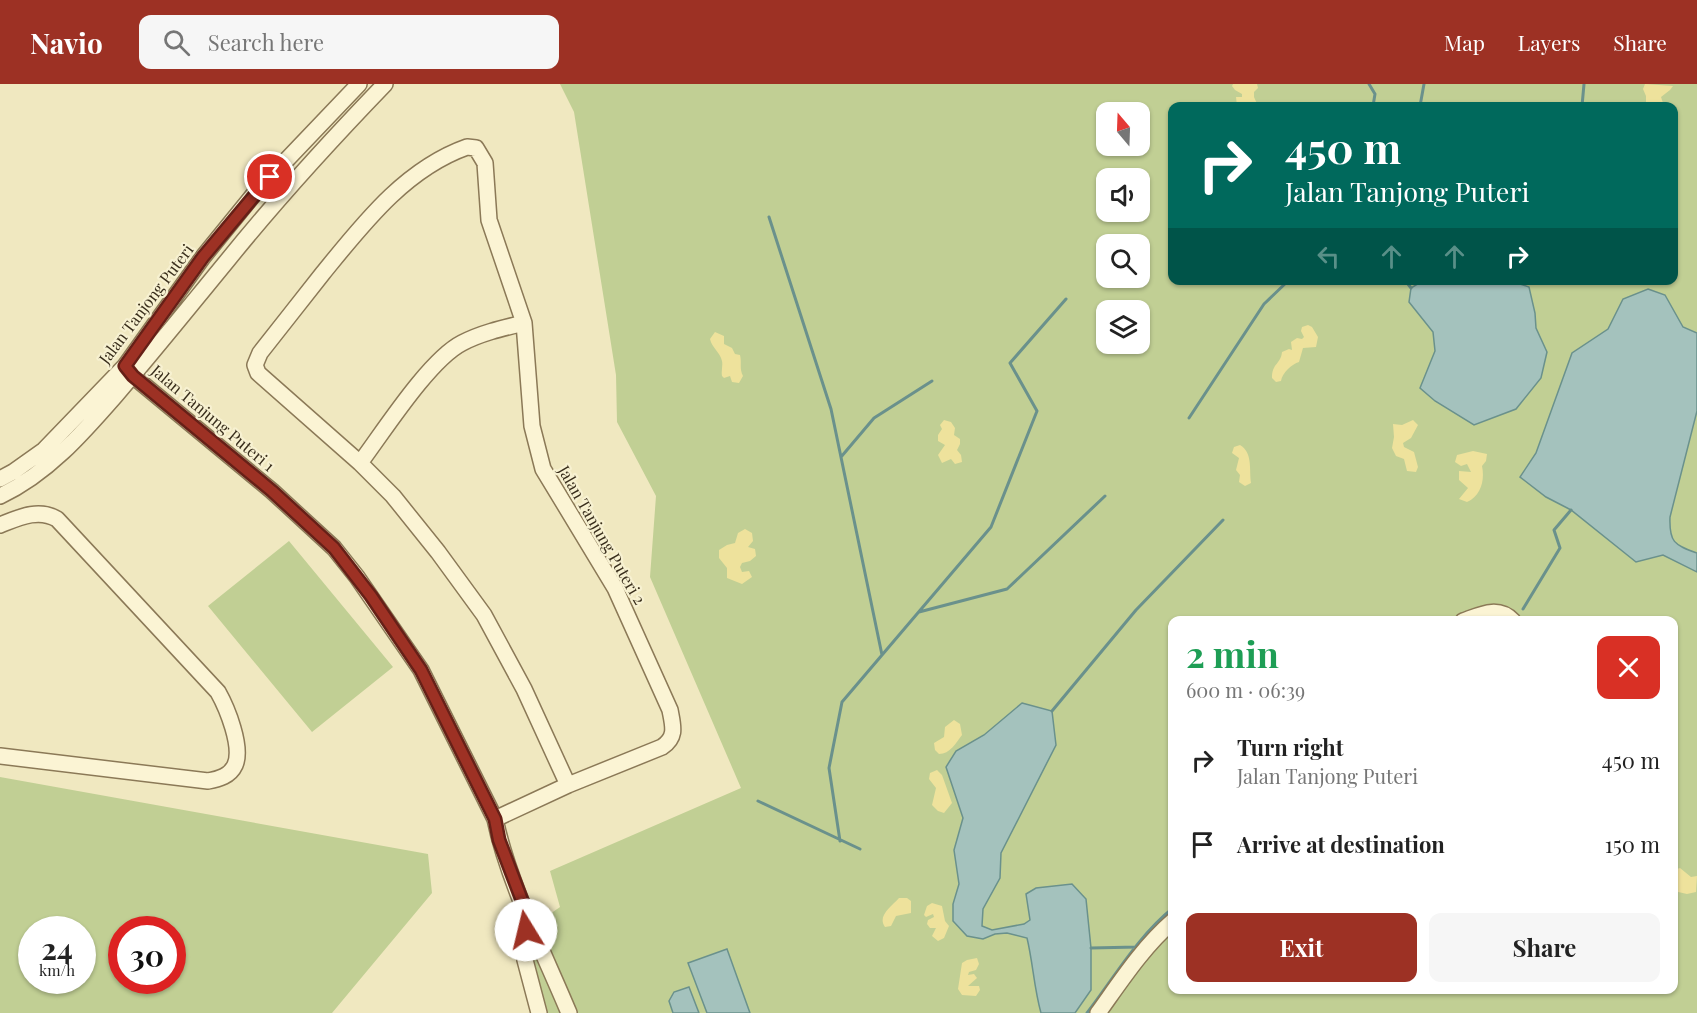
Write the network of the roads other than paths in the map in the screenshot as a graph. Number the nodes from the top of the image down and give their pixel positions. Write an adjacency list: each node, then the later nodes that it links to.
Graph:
1 (359, 84): 4 (street, Jalan Tanjong Puteri)
2 (385, 84): 4 (street, Jalan Tanjong Puteri)
3 (524, 322): 5 (street); 5 (street, Jalan Tanjung Puteri 2); 12 (street, Jalan Tanjung Puteri 2)
4 (129, 371): 6 (street, Jalan Tanjong Puteri); 7 (street, Jalan Tanjong Puteri); 13 (street, Jalan Tanjung Puteri 1)
5 (360, 463): 12 (street)
6 (0, 479)
7 (1, 494)
8 (0, 525): 11 (street)
9 (1478, 616): 10 (street)
10 (1505, 616)
11 (0, 756)
12 (568, 785): 13 (street, Jalan Tanjung Puteri 2)
13 (495, 819): 14 (street, Jalan Tanjung Puteri 1)
14 (523, 903): 16 (street); 17 (street, Jalan Tanjung Puteri 1)
15 (1168, 925): 18 (street)
16 (539, 1013)
17 (569, 1013)
18 (1098, 1013)

